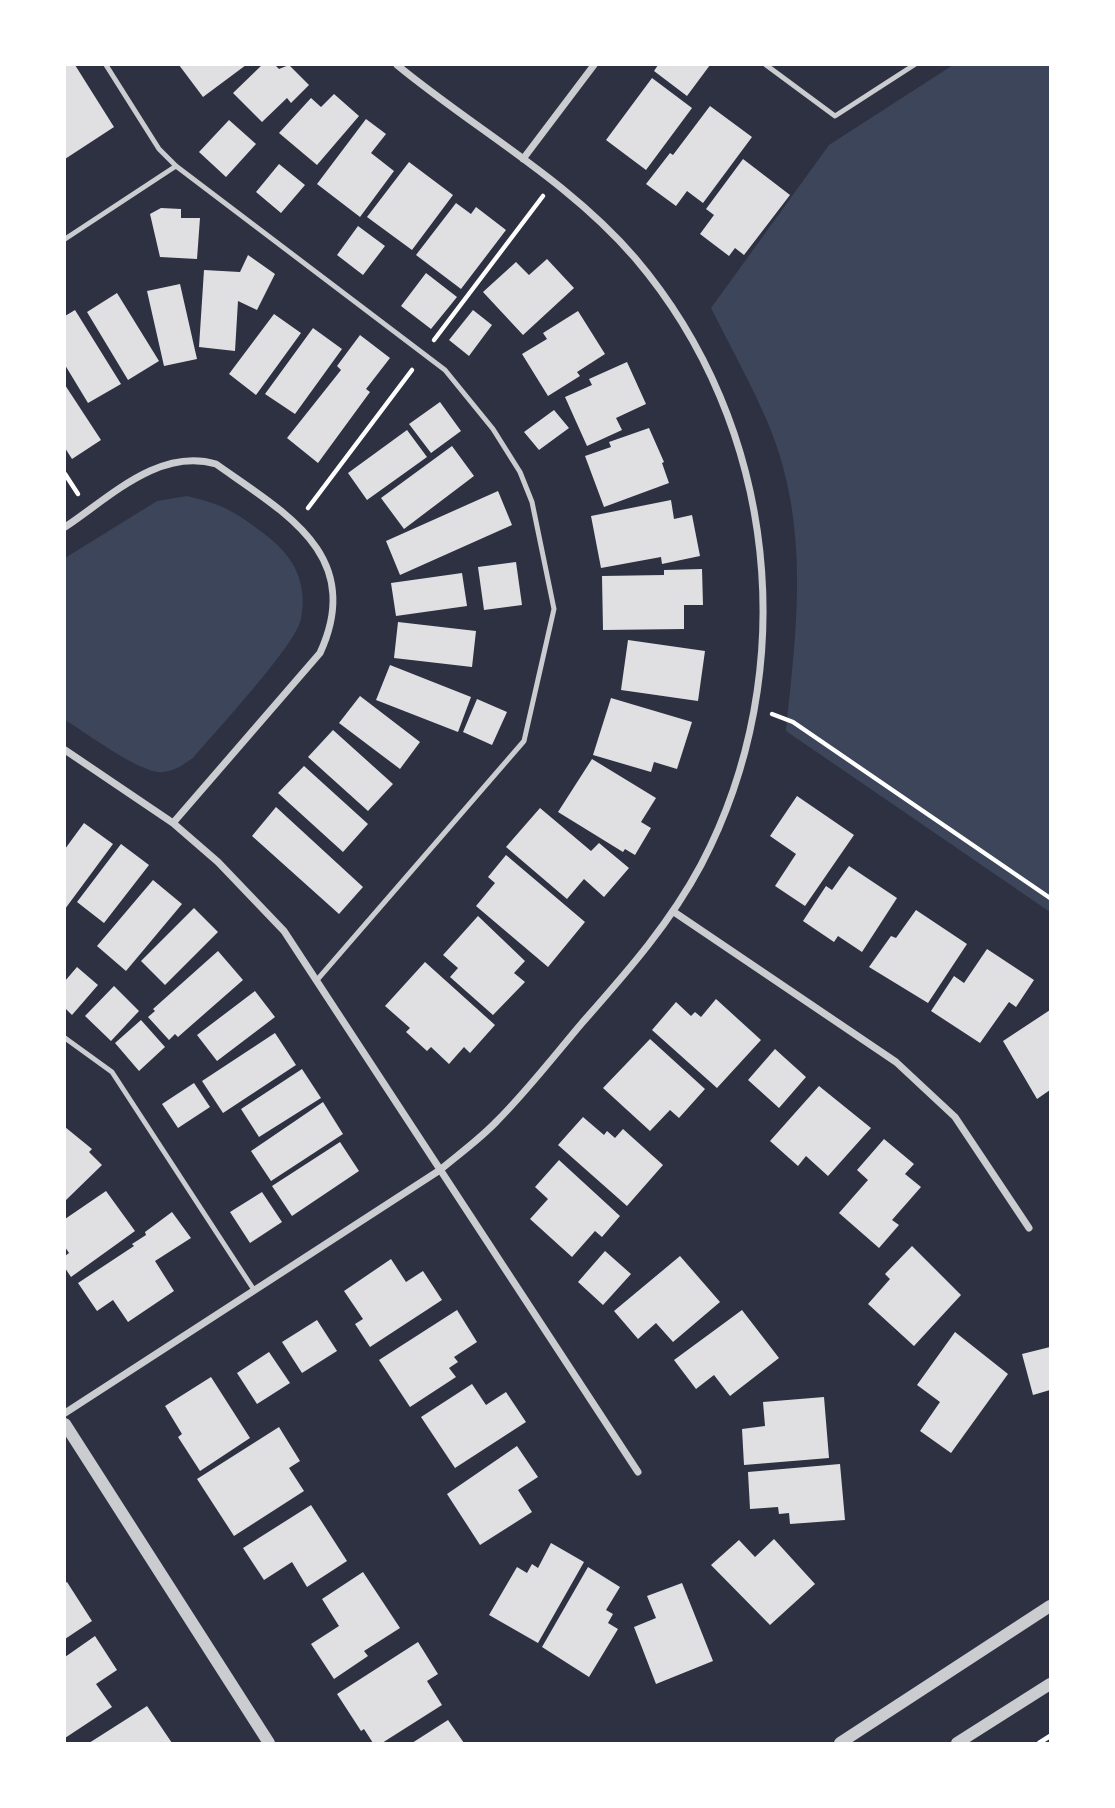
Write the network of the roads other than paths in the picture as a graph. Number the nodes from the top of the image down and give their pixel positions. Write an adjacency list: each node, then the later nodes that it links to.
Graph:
1 (106, 65): 7 (lane)
2 (397, 65): 6 (street)
3 (594, 65): 6 (street)
4 (766, 65): 5 (lane)
5 (914, 65)
6 (523, 159): 12 (street)
7 (176, 166): 8 (lane); 13 (lane)
8 (65, 239)
9 (65, 527): 11 (street)
10 (65, 750): 11 (street)
11 (173, 823): 13 (street)
12 (674, 912): 15 (street); 16 (street)
13 (317, 980): 15 (street)
14 (65, 1038): 17 (lane)
15 (440, 1170): 17 (street); 20 (street)
16 (1028, 1228)
17 (254, 1290): 18 (street)
18 (65, 1413)
19 (65, 1424): 23 (street)
20 (638, 1472)
21 (1050, 1606): 24 (street)
22 (1050, 1684): 25 (street)
23 (269, 1743)
24 (839, 1743)
25 (957, 1743)

